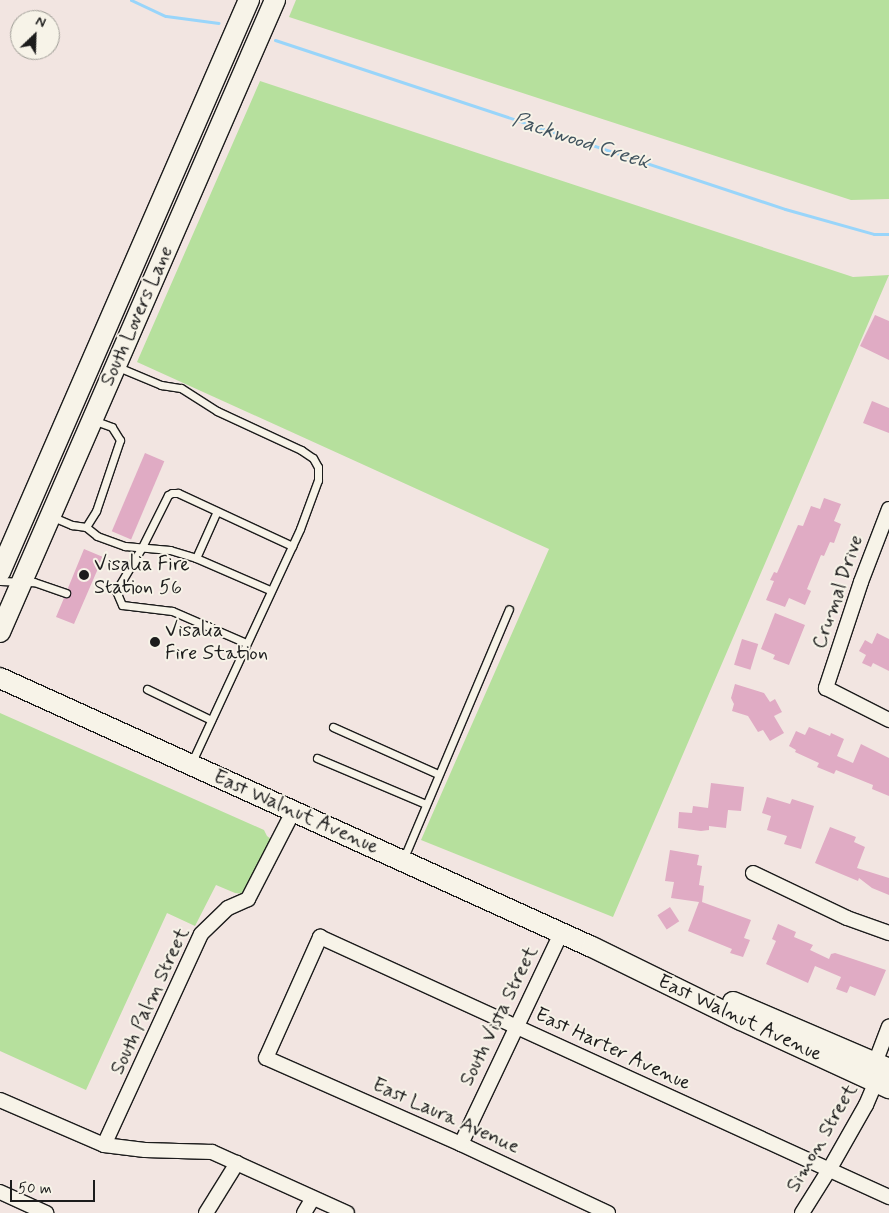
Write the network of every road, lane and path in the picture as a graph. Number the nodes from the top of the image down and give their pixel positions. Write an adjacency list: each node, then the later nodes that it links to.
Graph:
1 (249, 0): 12 (main road, South Lovers Lane)
2 (275, 0): 3 (main road, South Lovers Lane)
3 (115, 365): 4 (main road, South Lovers Lane); 9 (lane)
4 (92, 420): 7 (main road, South Lovers Lane); 8 (lane)
5 (889, 509): 22 (street, Crumal Drive)
6 (216, 511): 9 (lane); 10 (lane); 11 (lane)
7 (50, 515): 8 (lane); 13 (main road, South Lovers Lane)
8 (86, 527): 10 (lane)
9 (292, 546): 14 (lane)
10 (142, 547): 11 (lane); 18 (lane)
11 (196, 558): 14 (lane)
12 (1, 571): 13 (lane)
13 (22, 581): 15 (lane); 17 (main road, South Lovers Lane)
14 (270, 590): 18 (lane)
15 (66, 593)
16 (509, 609): 26 (lane)
17 (0, 632)
18 (246, 643): 21 (lane)
19 (0, 678): 25 (main road, East Walnut Avenue)
20 (147, 689): 21 (lane)
21 (211, 720): 25 (lane)
22 (889, 720)
23 (333, 727): 26 (lane)
24 (317, 758): 27 (lane)
25 (191, 764): 28 (main road, East Walnut Avenue)
26 (438, 774): 27 (lane)
27 (426, 804): 29 (lane)
28 (292, 812): 29 (main road, East Walnut Avenue); 39 (street, South Palm Street)
29 (402, 861): 32 (main road, East Walnut Avenue)
30 (752, 873): 31 (street)
31 (889, 933)
32 (560, 934): 33 (street, South Vista Street); 36 (main road, East Walnut Avenue)
33 (516, 1026): 35 (street, East Harter Avenue); 38 (street, South Vista Street); 41 (street, East Harter Avenue)
34 (889, 1027): 36 (street, Simon Street)
35 (266, 1058): 38 (street, East Laura Avenue)
36 (884, 1075): 41 (street, Simon Street)
37 (0, 1100): 39 (street)
38 (461, 1144): 49 (street, East Laura Avenue)
39 (104, 1145): 40 (street)
40 (237, 1163): 44 (street); 46 (street)
41 (829, 1170): 43 (street, East Harter Avenue); 50 (street, Simon Street)
42 (0, 1192): 45 (street)
43 (889, 1197)
44 (313, 1198): 47 (street); 48 (street)
45 (46, 1213)
46 (206, 1213)
47 (304, 1213)
48 (347, 1213)
49 (608, 1213)
50 (802, 1213)

